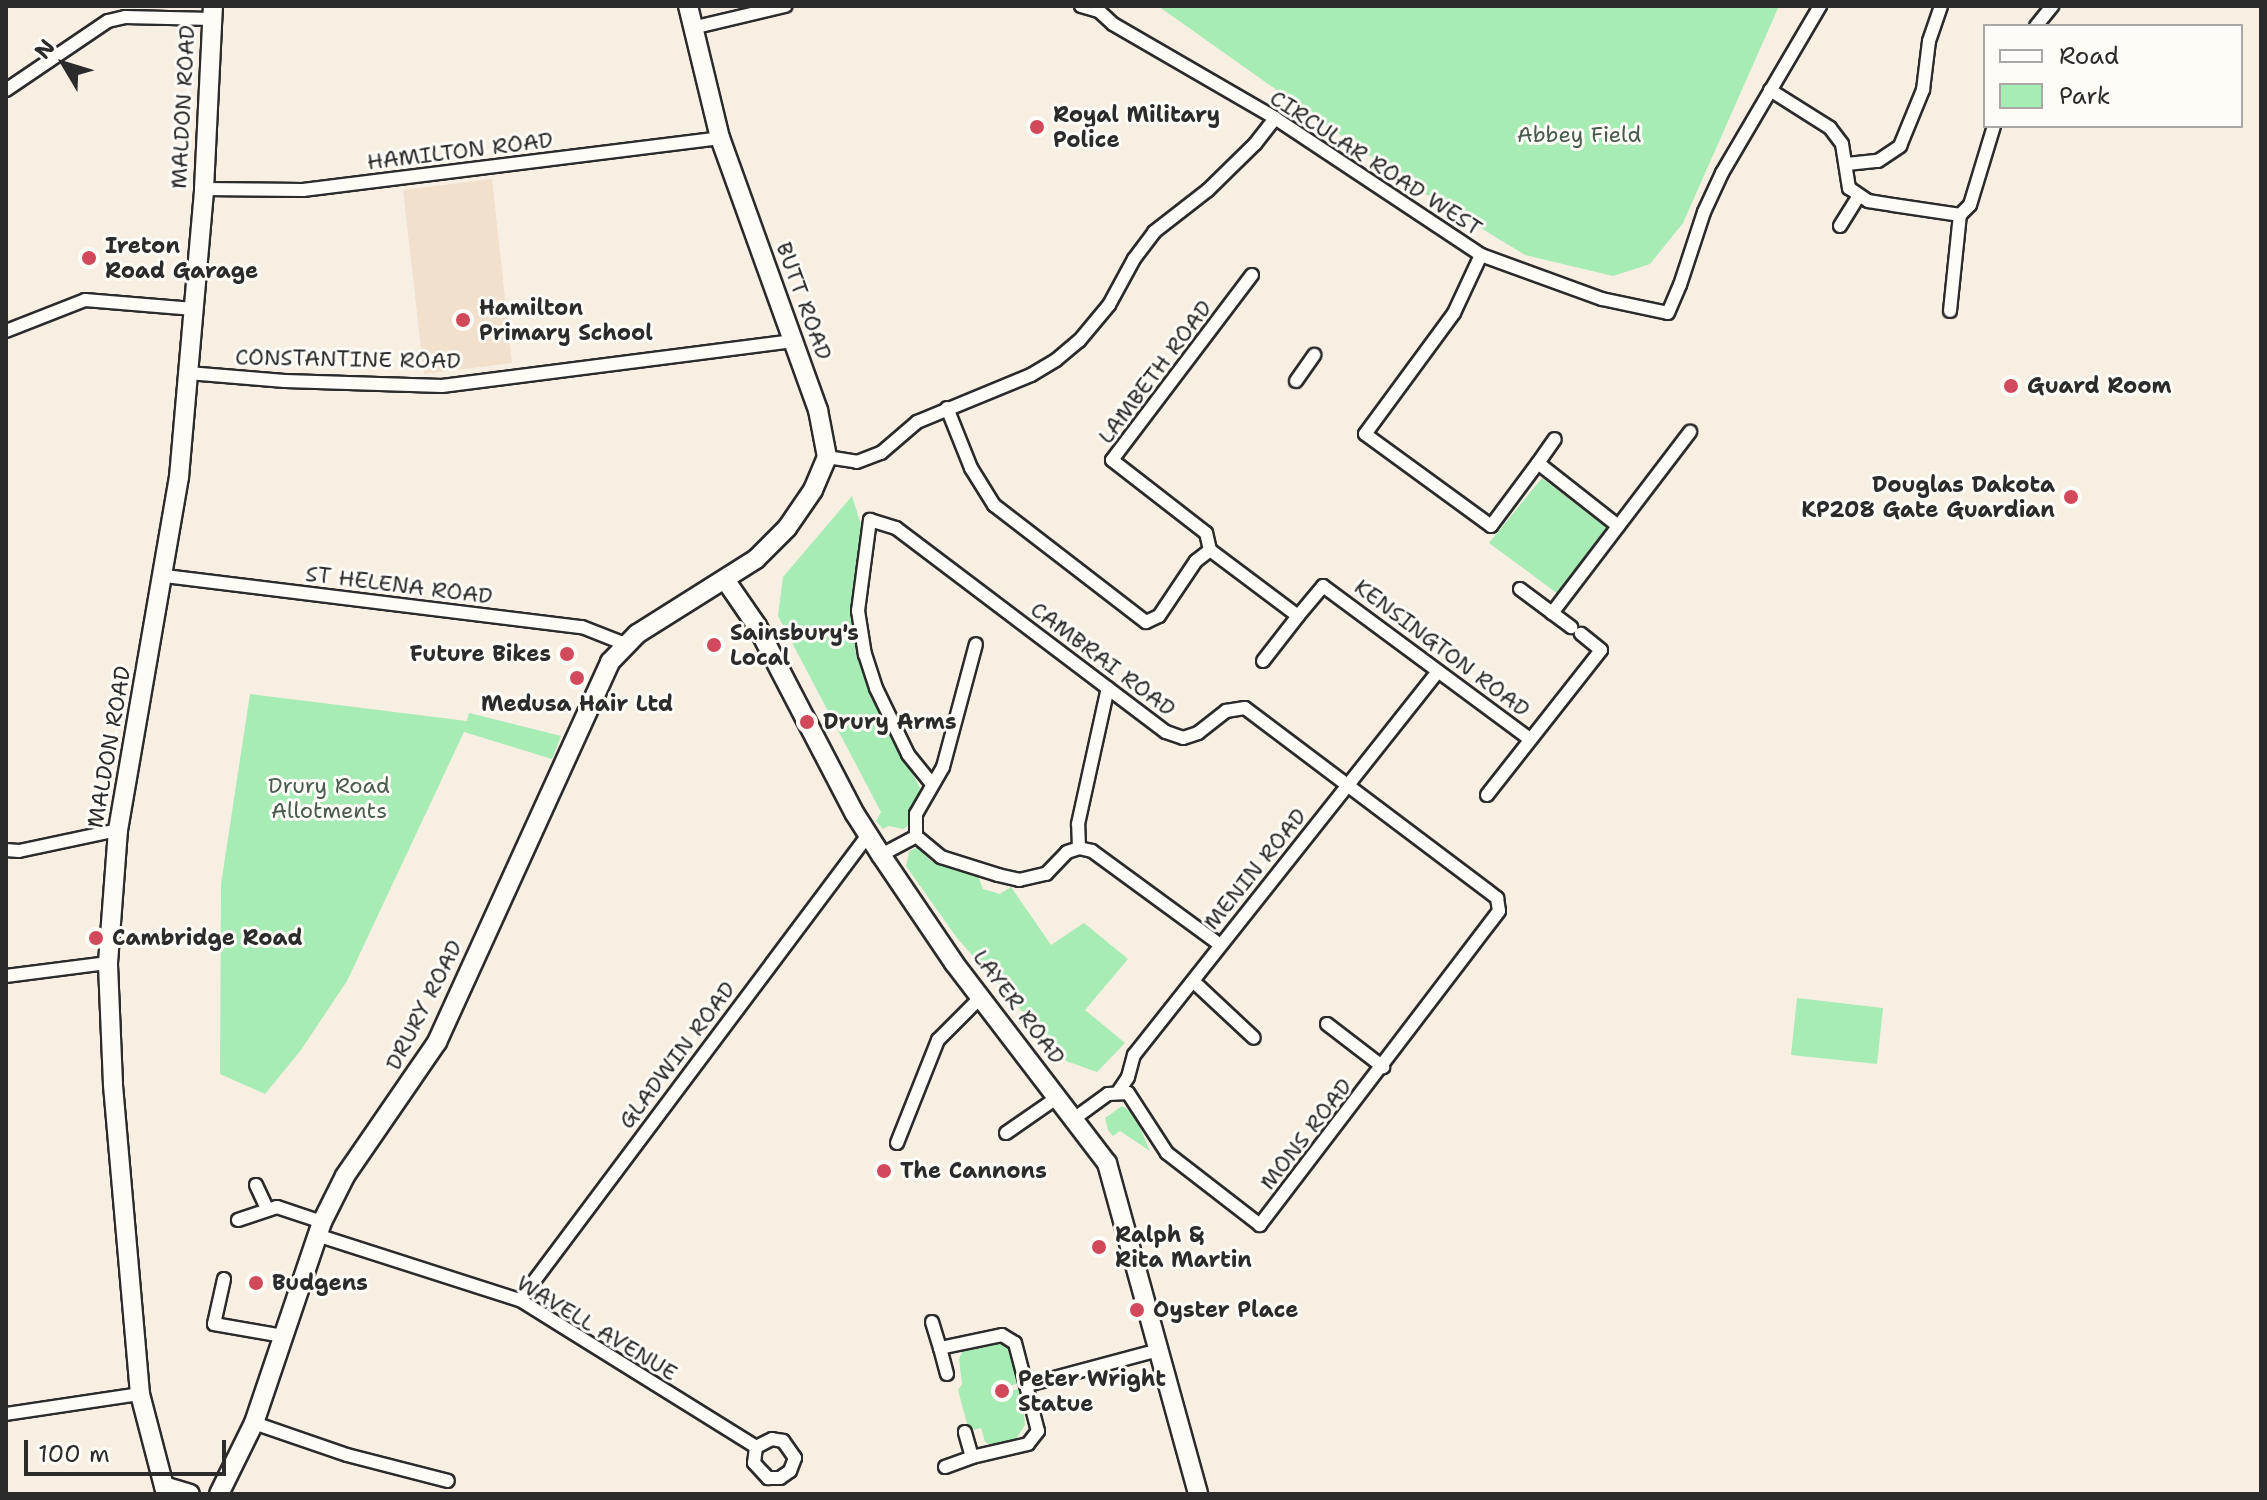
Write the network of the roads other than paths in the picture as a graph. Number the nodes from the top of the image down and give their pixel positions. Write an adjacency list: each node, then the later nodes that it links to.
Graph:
1 (688, 6): 10 (main road, BUTT ROAD)
2 (785, 6): 10 (street)
3 (1081, 6): 7 (street, CIRCULAR ROAD WEST)
4 (1820, 6): 12 (street)
5 (1941, 6): 16 (street)
6 (2052, 6): 9 (street)
7 (1099, 9): 13 (street, CIRCULAR ROAD WEST)
8 (212, 12): 11 (street); 17 (main road, MALDON ROAD)
9 (2038, 24)
10 (692, 28): 15 (main road, BUTT ROAD)
11 (6, 90)
12 (1770, 90): 16 (street); 21 (street, CIRCULAR ROAD WEST)
13 (1275, 118): 21 (street, CIRCULAR ROAD WEST); 30 (street)
14 (1993, 128): 19 (street)
15 (720, 138): 17 (street, HAMILTON ROAD); 26 (main road, BUTT ROAD)
16 (1847, 164): 18 (street)
17 (204, 189): 23 (main road, MALDON ROAD)
18 (1858, 197): 19 (street); 20 (street)
19 (1960, 215): 24 (street)
20 (1840, 226)
21 (1481, 255): 34 (street)
22 (1252, 275): 36 (street, LAMBETH ROAD)
23 (194, 309): 25 (street); 28 (main road, MALDON ROAD)
24 (1950, 311)
25 (6, 331)
26 (793, 341): 28 (street, CONSTANTINE ROAD); 33 (main road, BUTT ROAD)
27 (1314, 355): 29 (street)
28 (188, 373): 37 (main road, MALDON ROAD)
29 (1296, 381)
30 (947, 408): 33 (street); 36 (street)
31 (1690, 432): 35 (street)
32 (1555, 439): 34 (street)
33 (827, 457): 38 (main road)
34 (1538, 463): 35 (street)
35 (1618, 526): 40 (street)
36 (1210, 550): 41 (street)
37 (165, 576): 42 (street, ST HELENA ROAD); 51 (main road, MALDON ROAD)
38 (726, 581): 42 (main road, DRURY ROAD); 52 (main road, LAYER ROAD)
39 (1520, 589): 40 (street)
40 (1552, 613): 47 (street, KENSINGTON ROAD)
41 (1298, 616): 44 (street, KENSINGTON ROAD); 45 (street, KENSINGTON ROAD)
42 (625, 644): 74 (main road, DRURY ROAD)
43 (976, 644): 48 (street)
44 (1263, 661)
45 (1438, 672): 47 (street, KENSINGTON ROAD); 49 (street, MENIN ROAD)
46 (1108, 688): 48 (street, CAMBRAI ROAD); 49 (street, CAMBRAI ROAD); 54 (street)
47 (1530, 739): 50 (street, KENSINGTON ROAD)
48 (932, 784): 53 (street)
49 (1350, 785): 57 (street, CAMBRAI ROAD); 58 (street, MENIN ROAD)
50 (1487, 795)
51 (118, 830): 55 (street); 59 (main road, MALDON ROAD)
52 (868, 835): 56 (main road, LAYER ROAD); 76 (street, GLADWIN ROAD)
53 (916, 836): 54 (street); 56 (street)
54 (1079, 848): 58 (street)
55 (6, 850)
56 (881, 855): 62 (main road, LAYER ROAD)
57 (1499, 911): 65 (street, MONS ROAD)
58 (1219, 944): 61 (street, MENIN ROAD)
59 (108, 963): 60 (street); 83 (main road, MALDON ROAD)
60 (6, 976)
61 (1193, 981): 64 (street); 66 (street, MENIN ROAD)
62 (981, 997): 67 (main road, LAYER ROAD); 70 (street)
63 (1327, 1024): 65 (street, MONS ROAD)
64 (1254, 1038)
65 (1383, 1067): 66 (street, MONS ROAD)
66 (1118, 1092): 68 (street)
67 (1058, 1097): 68 (main road, LAYER ROAD); 69 (street)
68 (1075, 1118): 80 (main road, LAYER ROAD)
69 (1006, 1133)
70 (897, 1143)
71 (256, 1185): 72 (street)
72 (267, 1209): 73 (street); 74 (street, WAVELL AVENUE)
73 (238, 1220)
74 (320, 1228): 76 (street, WAVELL AVENUE); 78 (main road, DRURY ROAD)
75 (224, 1279): 78 (street)
76 (520, 1300): 87 (street, WAVELL AVENUE)
77 (932, 1322): 79 (street)
78 (283, 1336): 85 (main road, DRURY ROAD)
79 (940, 1348): 81 (street); 82 (street)
80 (1159, 1350): 82 (street); 94 (main road, LAYER ROAD)
81 (947, 1374)
82 (1028, 1385): 88 (street)
83 (140, 1394): 84 (street); 91 (main road, MALDON ROAD)
84 (6, 1414)
85 (254, 1423): 90 (street); 93 (main road, DRURY ROAD)
86 (965, 1432): 88 (street)
87 (756, 1447)
88 (972, 1457): 89 (street)
89 (945, 1467)
90 (448, 1481)
91 (165, 1490): 92 (main road)
92 (190, 1494)
93 (219, 1494)
94 (1198, 1494)

